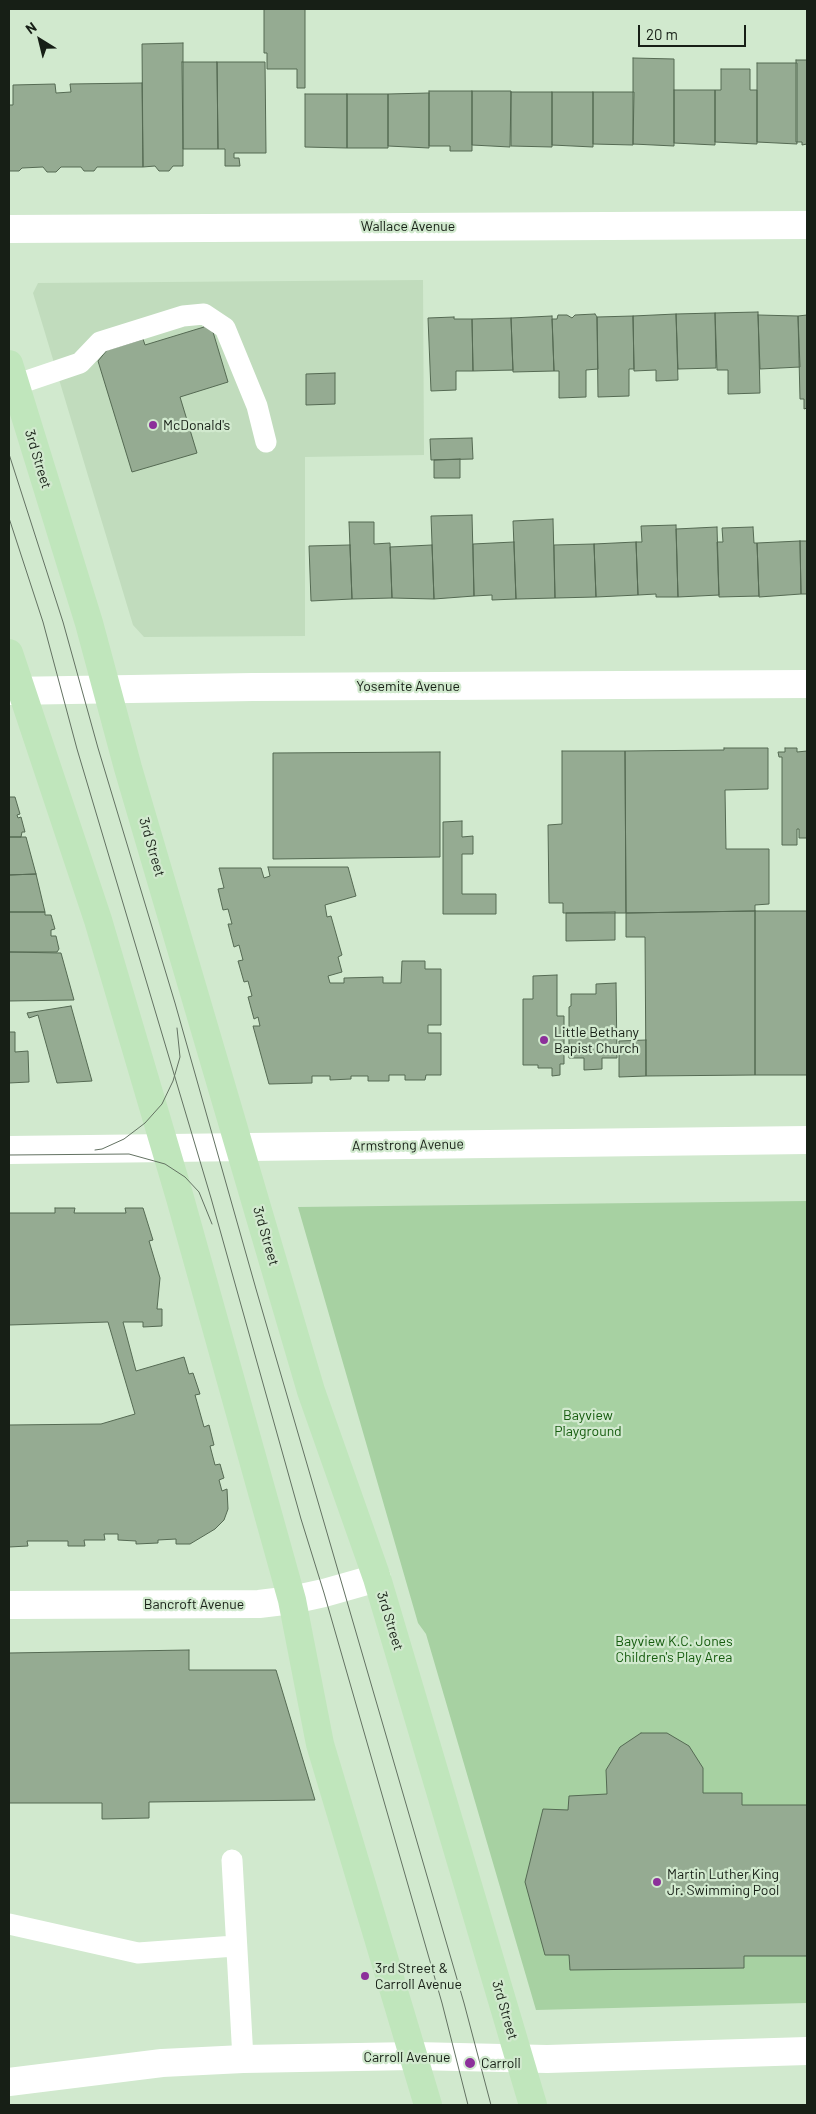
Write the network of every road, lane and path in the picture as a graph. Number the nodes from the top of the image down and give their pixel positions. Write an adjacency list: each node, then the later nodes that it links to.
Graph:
1 (807, 225): 2 (street, Wallace Avenue)
2 (9, 229)
3 (12, 374): 4 (lane); 7 (main road, 3rd Street)
4 (266, 442)
5 (9, 653): 8 (main road)
6 (807, 684): 7 (street, Yosemite Avenue)
7 (108, 690): 8 (street, Yosemite Avenue); 10 (main road, 3rd Street)
8 (15, 691): 11 (main road)
9 (807, 1140): 10 (street, Armstrong Avenue)
10 (239, 1146): 11 (street, Armstrong Avenue); 13 (main road, 3rd Street)
11 (164, 1148): 12 (street, Armstrong Avenue); 14 (main road)
12 (9, 1150)
13 (377, 1578): 14 (street, Bancroft Avenue); 21 (main road, 3rd Street)
14 (292, 1600): 15 (street, Bancroft Avenue); 20 (main road)
15 (9, 1605)
16 (232, 1860): 18 (lane)
17 (9, 1924): 18 (lane)
18 (235, 1946): 22 (lane)
19 (807, 2051): 21 (street, Carroll Avenue)
20 (414, 2056): 21 (street, Carroll Avenue); 22 (street, Carroll Avenue); 24 (main road)
21 (519, 2058): 25 (main road, 3rd Street)
22 (243, 2059): 23 (street, Carroll Avenue)
23 (9, 2082)
24 (428, 2105)
25 (533, 2105)

